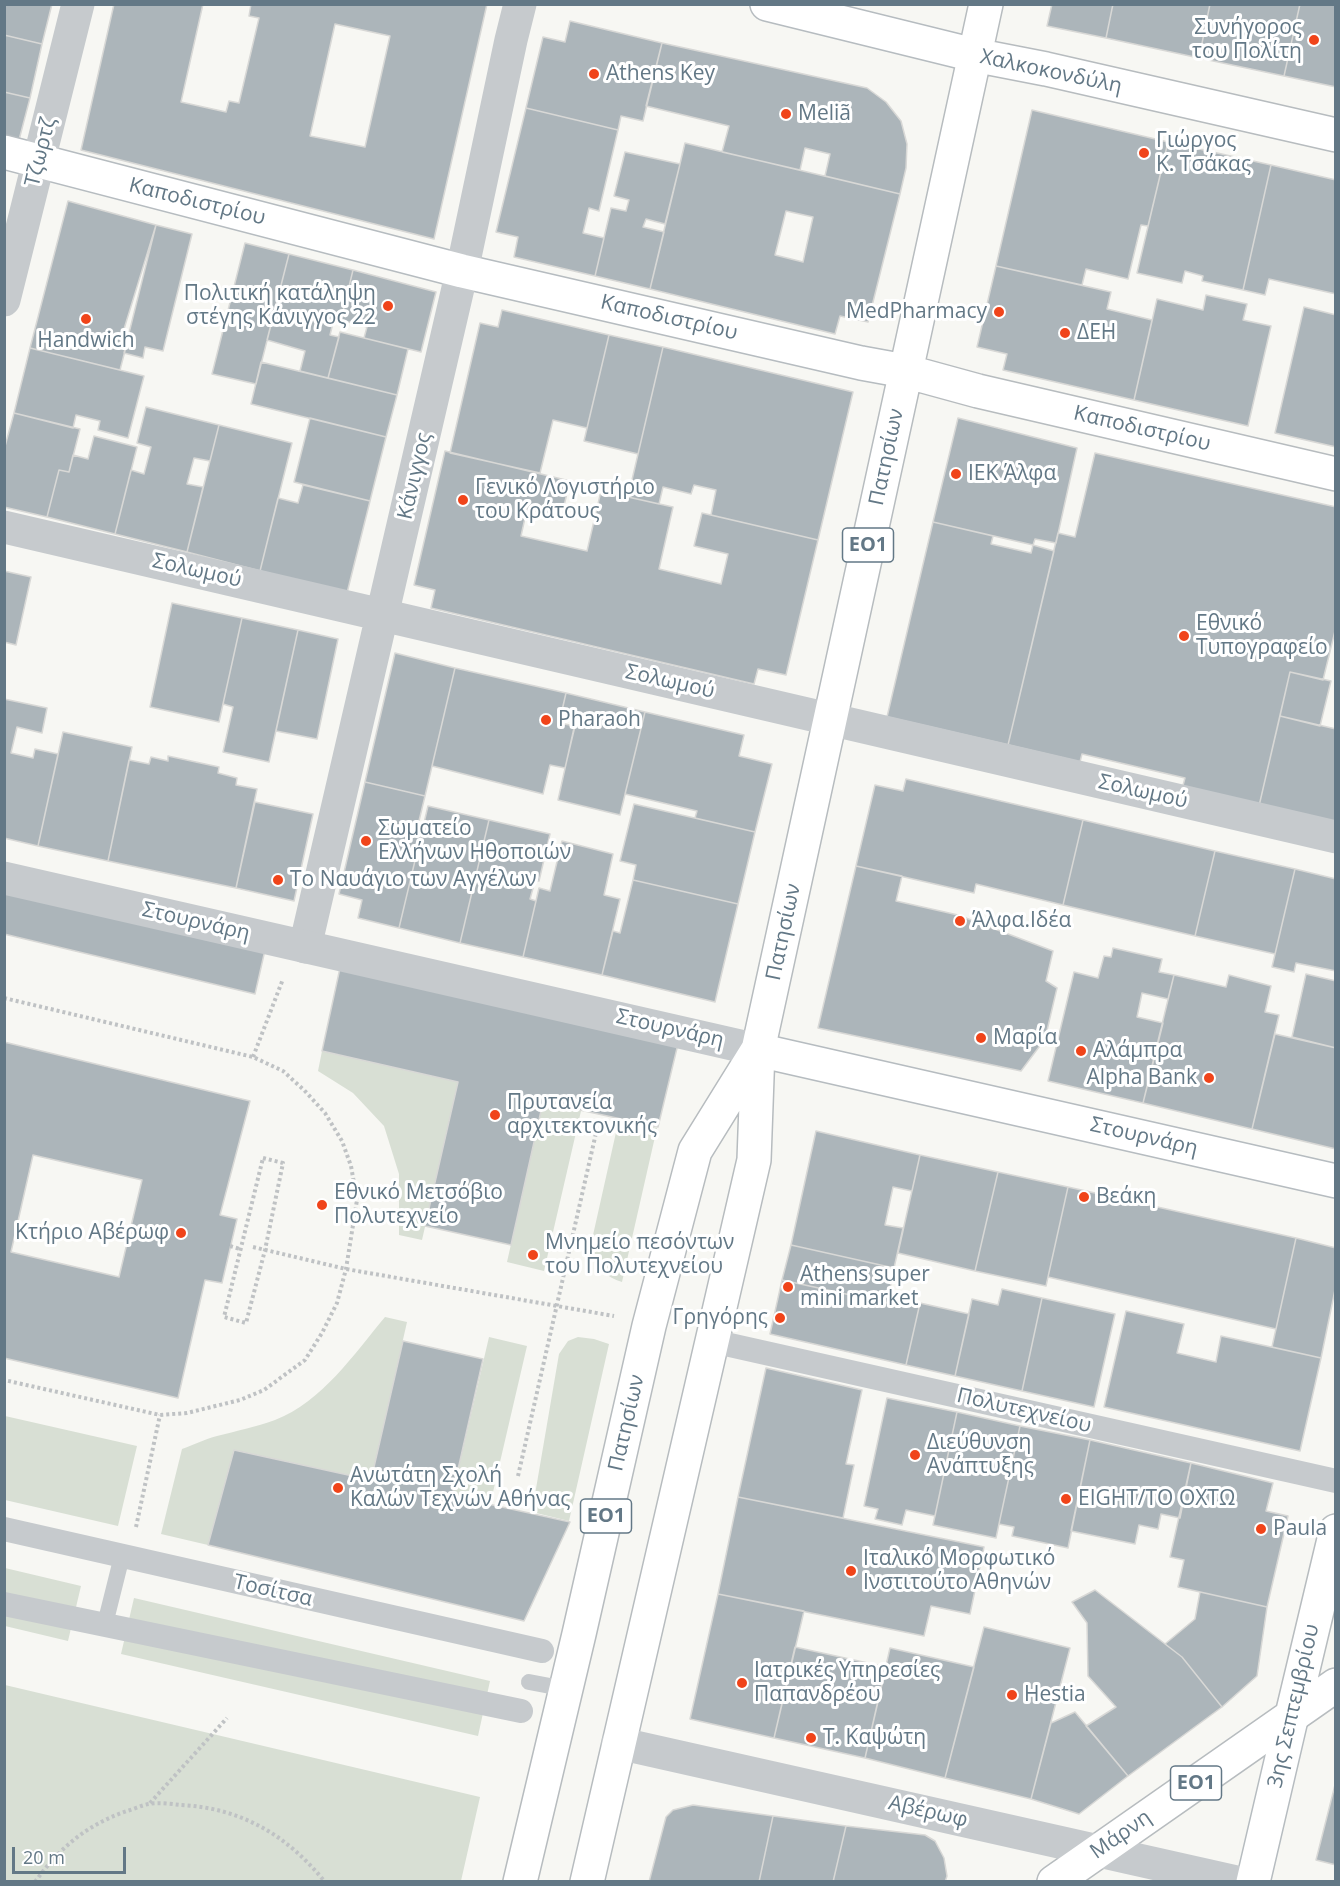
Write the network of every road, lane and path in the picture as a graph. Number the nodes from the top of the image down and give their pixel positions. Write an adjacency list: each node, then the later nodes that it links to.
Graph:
1 (78, 4): 8 (street, Τζωρτζ)
2 (520, 4): 9 (street, Κάνιγγος)
3 (767, 4): 5 (main road, Χαλκοκονδύλη)
4 (986, 4): 5 (main road, Πατησίων / ΕΟ1)
5 (974, 56): 6 (main road, Χαλκοκονδύλη); 11 (main road, Πατησίων / ΕΟ1)
6 (1335, 135)
7 (4, 152): 8 (main road, Καποδιστρίου)
8 (38, 161): 9 (main road, Καποδιστρίου); 10 (street, Τζωρτζ)
9 (462, 270): 11 (main road, Καποδιστρίου); 14 (street, Κάνιγγος)
10 (4, 300)
11 (905, 371): 12 (main road, Καποδιστρίου); 15 (main road, Πατησίων / ΕΟ1)
12 (1335, 474)
13 (4, 527): 14 (street, Σολωμού)
14 (383, 615): 15 (street, Σολωμού); 18 (street, Κάνιγγος)
15 (830, 719): 16 (street, Σολωμού); 20 (main road, Πατησίων / ΕΟ1)
16 (1335, 837)
17 (4, 878): 18 (street, Στουρνάρη)
18 (293, 944): 20 (street, Στουρνάρη); 21 (path)
19 (4, 998): 21 (path)
20 (758, 1050): 23 (main road, Στουρνάρη); 30 (main road, Πατησίων / ΕΟ1); 31 (main road, Πατησίων / ΕΟ1)
21 (253, 1057): 28 (path)
22 (596, 1133): 29 (path)
23 (1335, 1180)
24 (230, 1246): 26 (path)
25 (254, 1246): 27 (path)
26 (240, 1249): 27 (path); 27 (path)
27 (265, 1250): 28 (path)
28 (346, 1269): 29 (path); 33 (path)
29 (556, 1305): 30 (path); 34 (path)
30 (649, 1326): 45 (main road, Πατησίων / ΕΟ1)
31 (712, 1341): 35 (street, Πολυτεχνείου); 49 (main road, Πατησίων / ΕΟ1)
32 (4, 1380): 33 (path)
33 (160, 1415): 37 (path)
34 (518, 1476)
35 (1335, 1481)
36 (4, 1530): 39 (street, Τοσίτσα)
37 (135, 1531)
38 (1335, 1531): 47 (main road, 3ης Σεπτεμβρίου)
39 (122, 1556): 41 (lane); 42 (street, Τοσίτσα)
40 (4, 1604): 41 (street)
41 (105, 1624): 46 (street)
42 (542, 1651)
43 (529, 1682): 45 (lane)
44 (1335, 1685): 47 (main road, Μάρνη)
45 (566, 1689): 54 (main road, Πατησίων / ΕΟ1)
46 (521, 1711)
47 (1292, 1715): 51 (main road, Μάρνη / ΕΟ1); 58 (main road, 3ης Σεπτεμβρίου)
48 (227, 1718): 50 (path)
49 (618, 1743): 51 (street, Αβέρωφ); 55 (main road, Πατησίων / ΕΟ1)
50 (150, 1803): 52 (path); 53 (path)
51 (1099, 1851): 56 (main road, Μάρνη / ΕΟ1); 57 (street, Αβέρωφ)
52 (35, 1881)
53 (325, 1881)
54 (520, 1881)
55 (587, 1881)
56 (1054, 1881)
57 (1237, 1881)
58 (1253, 1881)

